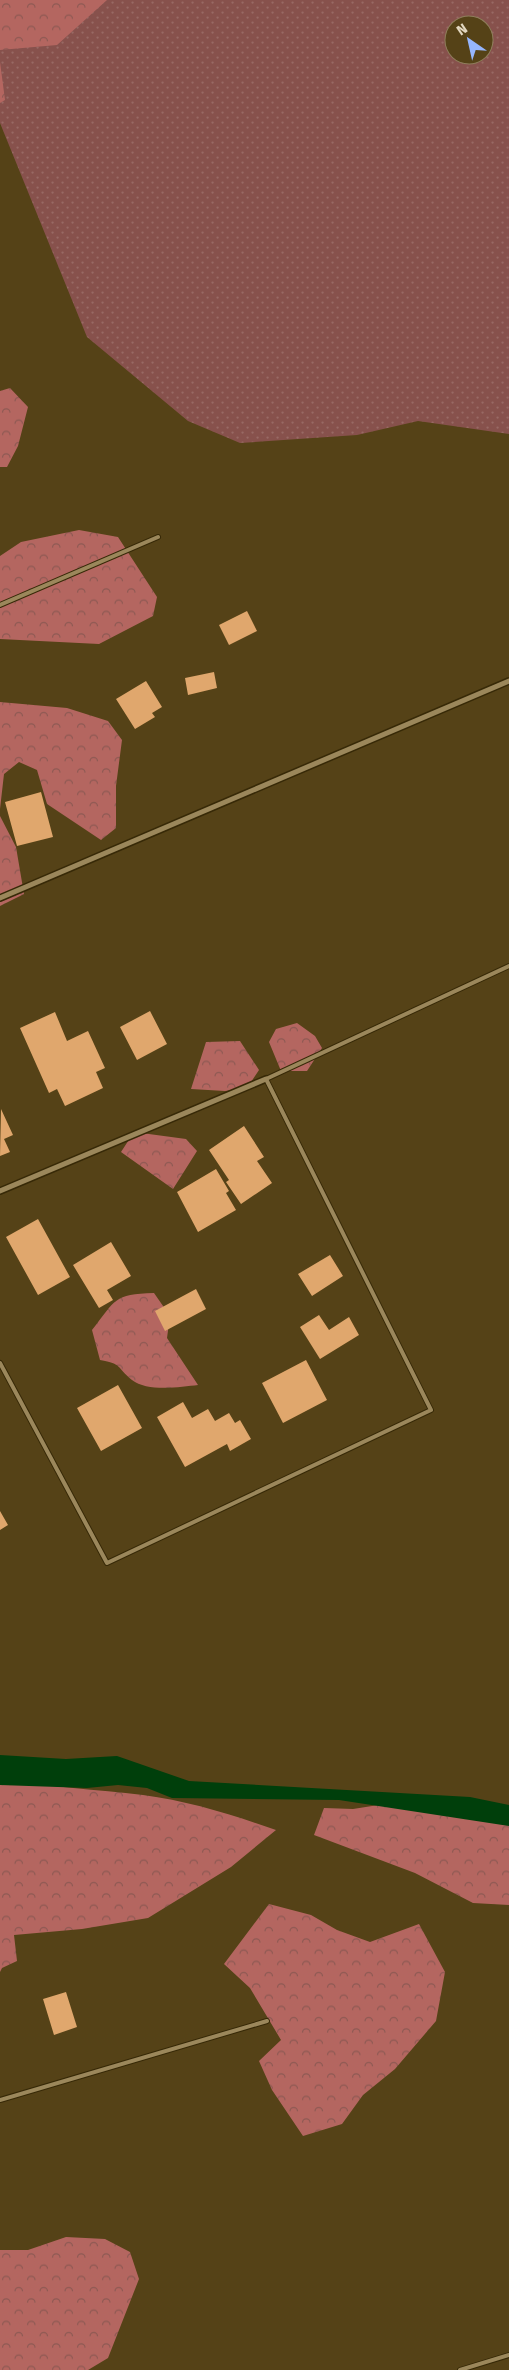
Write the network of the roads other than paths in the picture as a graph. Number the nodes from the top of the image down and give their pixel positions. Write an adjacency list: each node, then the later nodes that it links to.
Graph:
1 (158, 537): 2 (lane)
2 (0, 605)
3 (509, 681): 4 (street)
4 (0, 898)
5 (509, 966): 6 (lane)
6 (266, 1079): 7 (street); 8 (lane)
7 (0, 1191)
8 (0, 1362)
9 (267, 2021): 10 (lane)
10 (0, 2100)
11 (509, 2355): 12 (lane)
12 (460, 2370)

